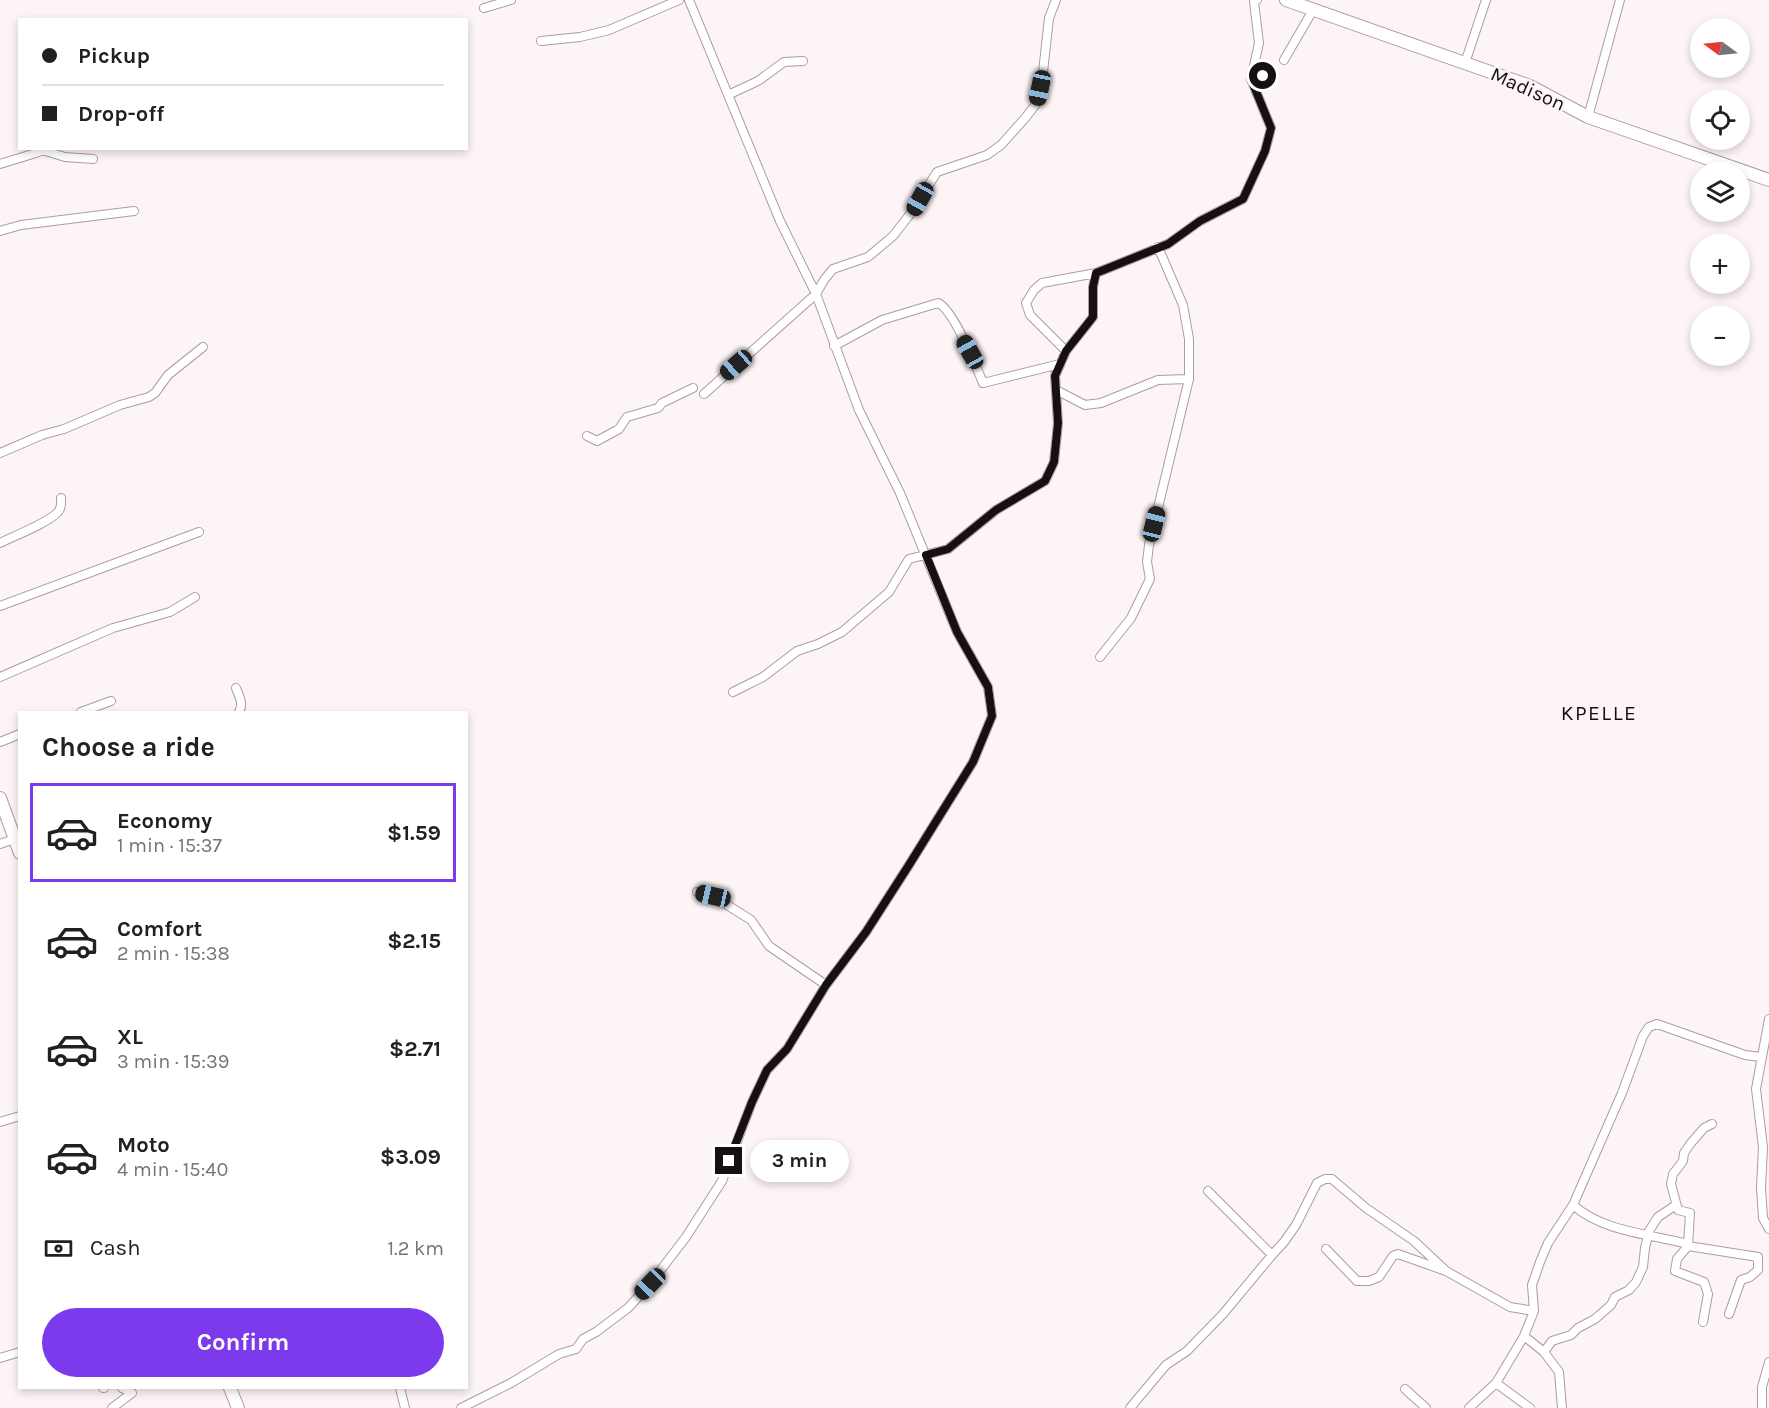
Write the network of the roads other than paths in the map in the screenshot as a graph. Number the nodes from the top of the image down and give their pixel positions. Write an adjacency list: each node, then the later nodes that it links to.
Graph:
1 (511, 0): 9 (street)
2 (679, 0): 11 (street)
3 (689, 0): 15 (street)
4 (1056, 0): 26 (street)
5 (1257, 0): 24 (street)
6 (1286, 0): 10 (street, Madison)
7 (1486, 0): 14 (street)
8 (1620, 0): 16 (street)
9 (484, 8)
10 (1313, 10): 12 (street); 14 (street, Madison)
11 (541, 41)
12 (1284, 60)
13 (803, 61): 15 (street)
14 (1465, 63): 16 (street, Madison)
15 (728, 95): 26 (street)
16 (1588, 117): 21 (street, Madison)
17 (40, 150): 20 (street)
18 (46, 150): 19 (street)
19 (93, 159)
20 (0, 164)
21 (1769, 180)
22 (134, 211): 23 (street)
23 (0, 231)
24 (1158, 247): 25 (street); 31 (street)
25 (1096, 273): 29 (street); 29 (street)
26 (816, 294): 27 (street); 34 (street)
27 (834, 346): 30 (street); 40 (street)
28 (203, 347): 36 (street)
29 (1066, 351): 30 (street)
30 (1060, 364): 33 (street)
31 (1189, 379): 33 (street); 43 (street)
32 (693, 388): 35 (street)
33 (1056, 390): 40 (street)
34 (704, 394)
35 (587, 436)
36 (0, 453)
37 (61, 498): 39 (street)
38 (199, 532): 42 (street)
39 (0, 543)
40 (926, 555): 46 (street); 57 (street)
41 (195, 597): 44 (street)
42 (0, 606)
43 (1100, 657)
44 (0, 677)
45 (236, 688): 49 (street)
46 (733, 692)
47 (111, 701): 48 (street)
48 (84, 711)
49 (240, 711)
50 (18, 735): 51 (street)
51 (0, 742)
52 (0, 798): 53 (street)
53 (14, 839): 54 (street); 55 (street)
54 (0, 844)
55 (18, 848)
56 (697, 892): 57 (street)
57 (826, 985): 89 (street)
58 (1769, 1019): 59 (street)
59 (1761, 1057): 64 (street); 66 (street)
60 (18, 1117): 61 (street)
61 (0, 1122)
62 (1712, 1124): 65 (street)
63 (1208, 1191): 70 (street)
64 (1573, 1205): 67 (street); 72 (street)
65 (1676, 1205): 67 (street); 68 (street)
66 (1769, 1229)
67 (1648, 1234): 68 (street); 76 (street)
68 (1688, 1246): 73 (street); 74 (street)
69 (1326, 1249): 71 (street)
70 (1272, 1254): 71 (street); 90 (street)
71 (1446, 1271): 72 (street)
72 (1534, 1311): 75 (street)
73 (1729, 1314)
74 (1703, 1322)
75 (1524, 1336): 76 (street); 80 (street)
76 (1544, 1352): 94 (street)
77 (18, 1353): 78 (street)
78 (0, 1358)
79 (1769, 1362): 81 (street)
80 (1496, 1383): 92 (street); 93 (street)
81 (1766, 1388): 95 (street)
82 (127, 1389): 86 (street)
83 (230, 1389): 87 (street)
84 (400, 1389): 88 (street)
85 (1405, 1389): 91 (street)
86 (112, 1408)
87 (238, 1408)
88 (405, 1408)
89 (461, 1408)
90 (1130, 1408)
91 (1426, 1408)
92 (1469, 1408)
93 (1530, 1408)
94 (1562, 1408)
95 (1762, 1408)

